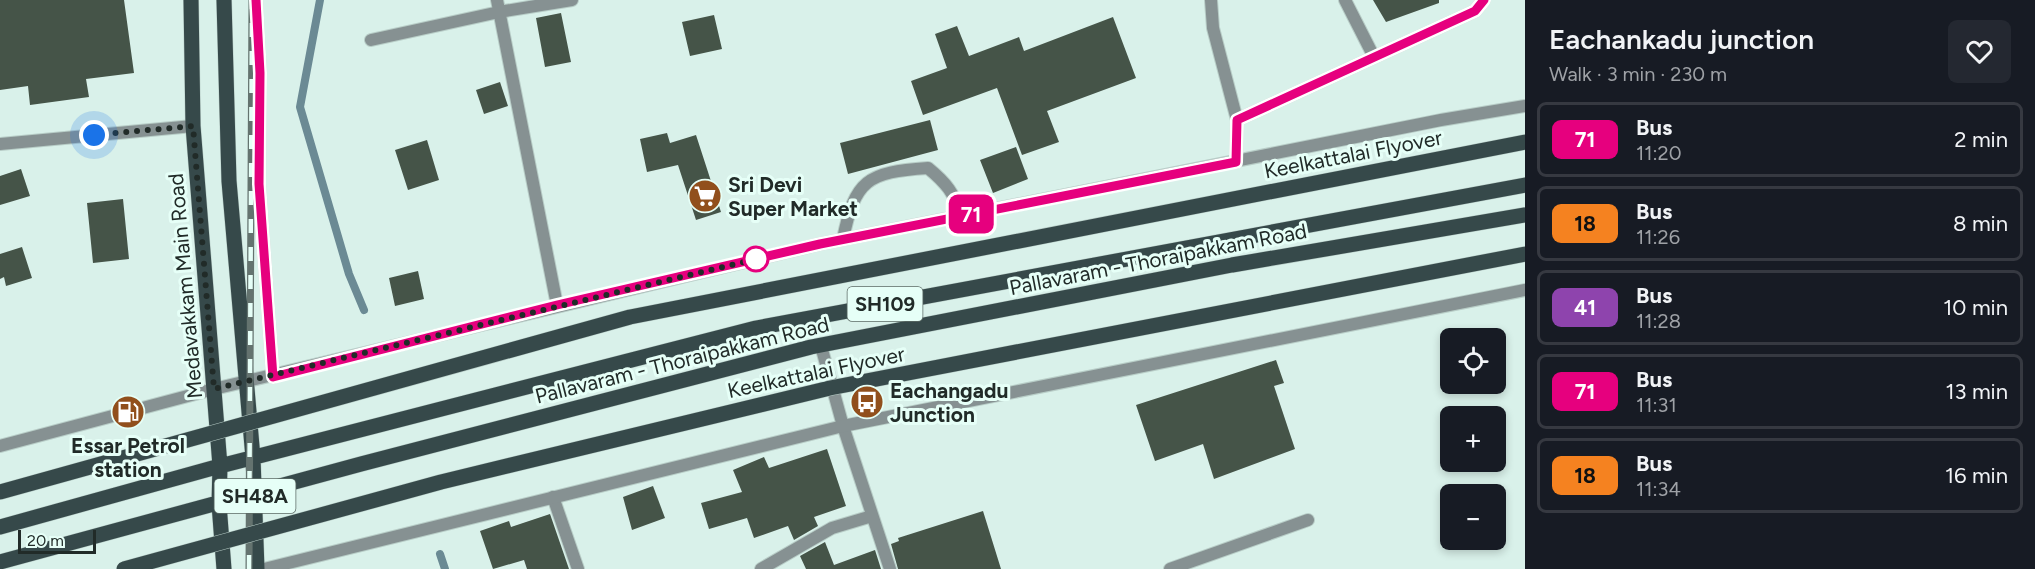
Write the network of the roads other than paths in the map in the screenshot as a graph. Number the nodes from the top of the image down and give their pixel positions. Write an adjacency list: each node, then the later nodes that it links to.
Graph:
1 (191, 0): 13 (main road, Medavakkam Main Road / SH48A)
2 (224, 0): 26 (main road, SH48A)
3 (256, 0): 25 (street)
4 (573, 0): 8 (street)
5 (1211, 0): 12 (street)
6 (1345, 0): 10 (street)
7 (1484, 0): 10 (street)
8 (498, 6): 9 (street); 23 (street)
9 (371, 40)
10 (1374, 57): 12 (street)
11 (1525, 106): 16 (street)
12 (1237, 120): 16 (street)
13 (193, 126): 15 (street); 27 (main road, Medavakkam Main Road / SH48A)
14 (1525, 142): 32 (main road, Keelkattalai Flyover, bridge)
15 (0, 144)
16 (1236, 162): 19 (street)
17 (1525, 185): 30 (main road, Pallavaram - Thoraipakkam Road / SH109)
18 (1525, 215): 24 (main road, Pallavaram - Thoraipakkam Road / SH109)
19 (960, 216): 20 (street); 20 (street)
20 (843, 239): 23 (street)
21 (1525, 254): 40 (main road, Keelkattalai Flyover, bridge)
22 (1525, 290): 28 (street)
23 (557, 305): 25 (street)
24 (821, 346): 28 (street); 33 (main road, Pallavaram - Thoraipakkam Road / SH109)
25 (273, 377): 26 (street)
26 (246, 383): 27 (street); 30 (main road, SH48A)
27 (214, 389): 29 (street); 31 (main road, Medavakkam Main Road / SH48A)
28 (843, 426): 34 (street); 36 (street)
29 (0, 446)
30 (253, 458): 31 (main road, Pallavaram - Thoraipakkam Road / SH109); 33 (main road, SH48A)
31 (220, 466): 35 (main road, Medavakkam Main Road / SH48A); 38 (main road, Pallavaram - Thoraipakkam Road / SH109)
32 (0, 492)
33 (255, 495): 35 (main road, Pallavaram - Thoraipakkam Road / SH109); 42 (main road, SH48A)
34 (553, 497): 43 (street); 44 (street)
35 (219, 504): 39 (main road, Pallavaram - Thoraipakkam Road / SH109); 41 (main road, Medavakkam Main Road / SH48A)
36 (872, 516): 45 (street); 46 (street)
37 (1308, 520): 47 (street)
38 (0, 527)
39 (0, 562)
40 (124, 569)
41 (224, 569)
42 (257, 569)
43 (264, 569)
44 (578, 569)
45 (761, 569)
46 (890, 569)
47 (1170, 569)

